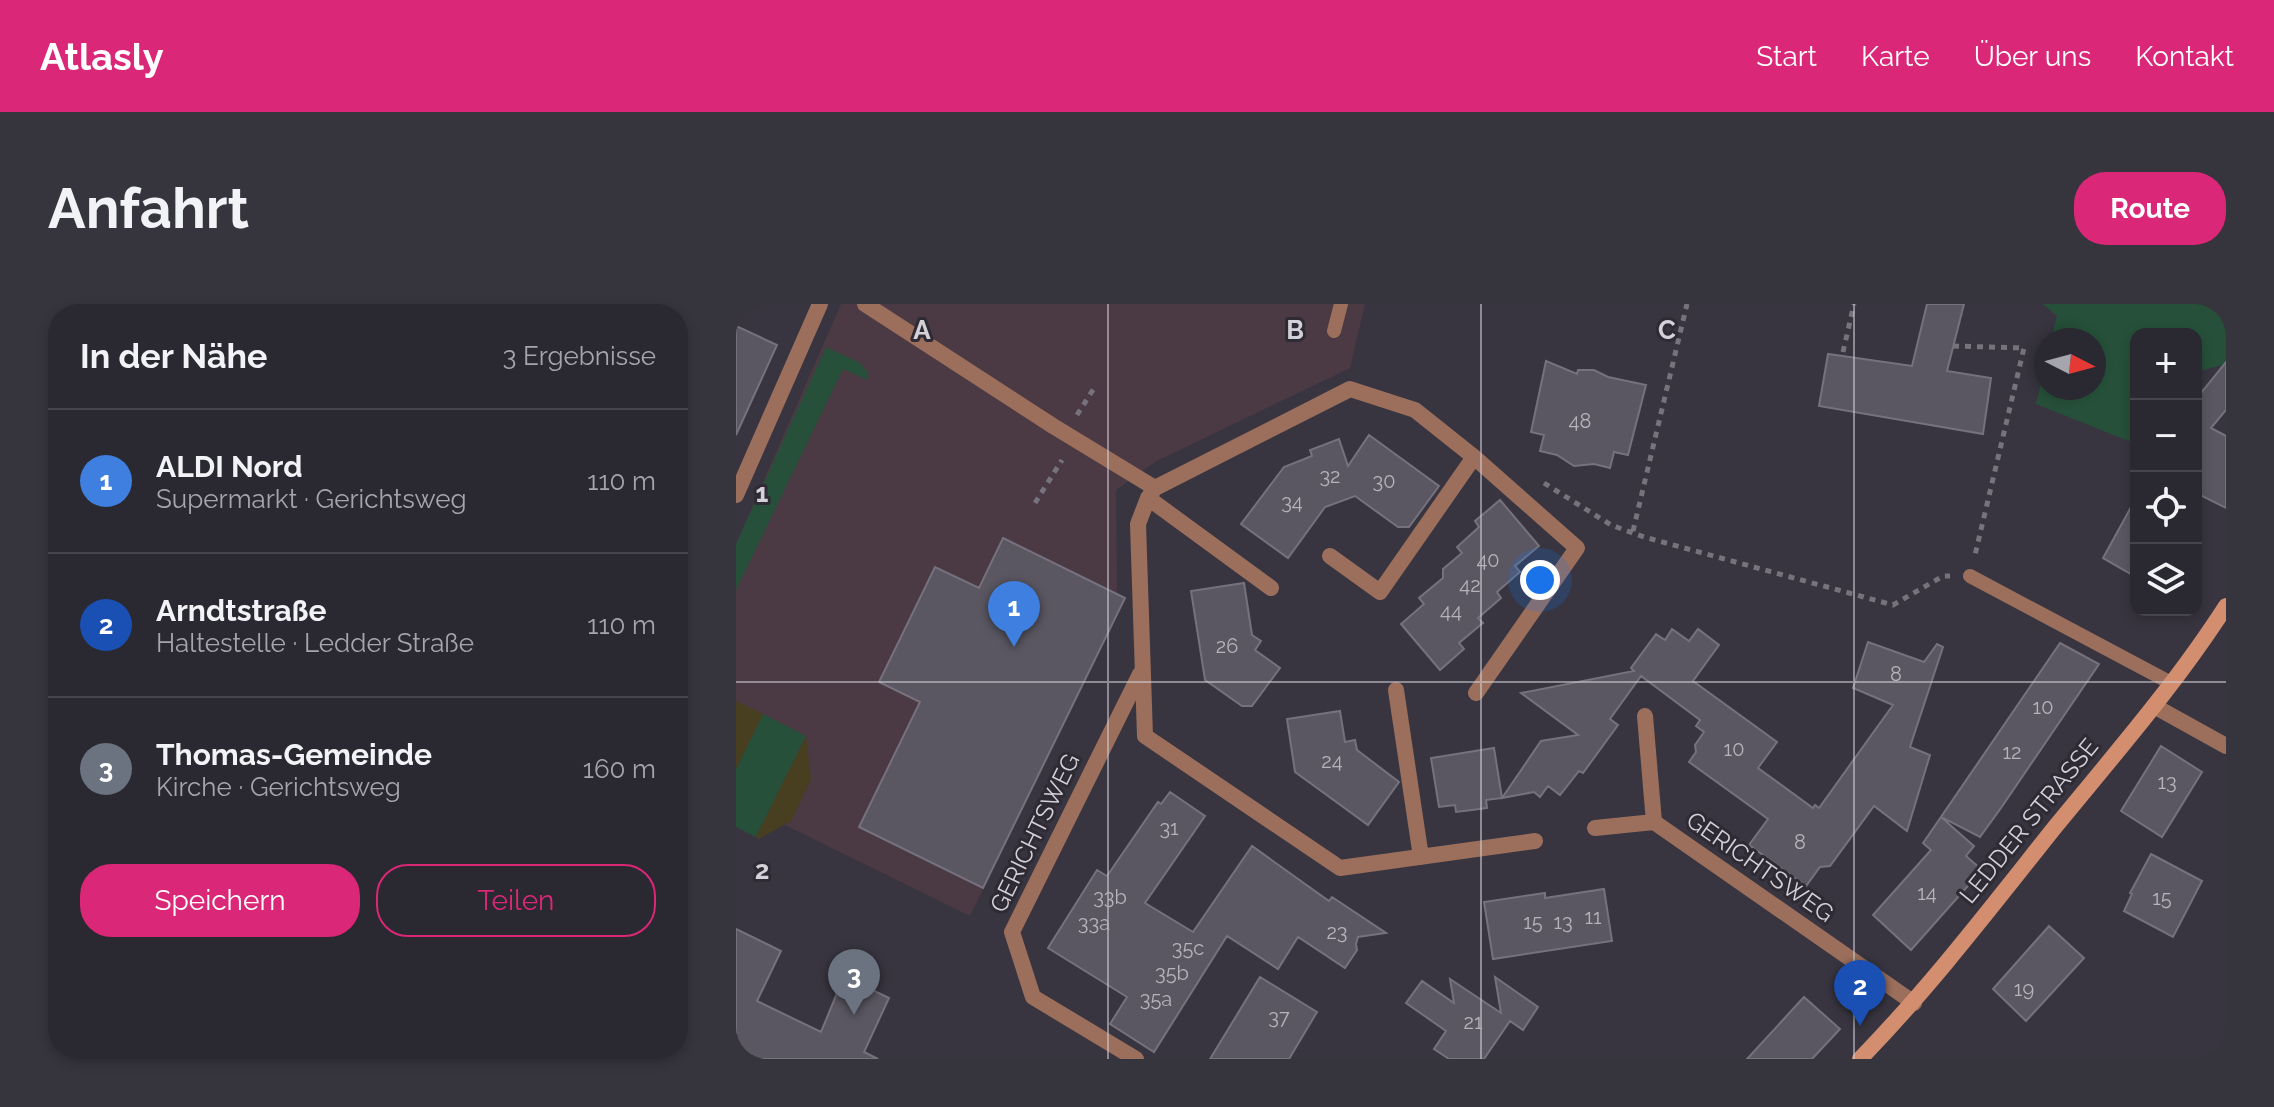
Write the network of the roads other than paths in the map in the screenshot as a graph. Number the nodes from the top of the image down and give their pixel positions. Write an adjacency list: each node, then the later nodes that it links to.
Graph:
1 (820, 304): 7 (street)
2 (865, 304): 6 (street)
3 (1341, 304): 4 (lane)
4 (1334, 331)
5 (1474, 457): 6 (street); 8 (street); 15 (street)
6 (1152, 493): 10 (street); 12 (street, GERICHTSWEG)
7 (736, 495)
8 (1330, 556)
9 (1970, 576): 13 (lane)
10 (1271, 588)
11 (2226, 606): 13 (main road, LEDDER STRASSE)
12 (1141, 673): 22 (street, GERICHTSWEG); 24 (street, GERICHTSWEG)
13 (2171, 683): 16 (main road, LEDDER STRASSE)
14 (1396, 690): 22 (street)
15 (1476, 693)
16 (2154, 706): 18 (street); 23 (main road, LEDDER STRASSE)
17 (1645, 716): 19 (street)
18 (2226, 746)
19 (1654, 822): 20 (street, GERICHTSWEG); 23 (street, GERICHTSWEG)
20 (1595, 828)
21 (1535, 841): 22 (street, GERICHTSWEG)
22 (1421, 857)
23 (1914, 1003): 25 (main road, LEDDER STRASSE)
24 (1136, 1059)
25 (1860, 1059)

